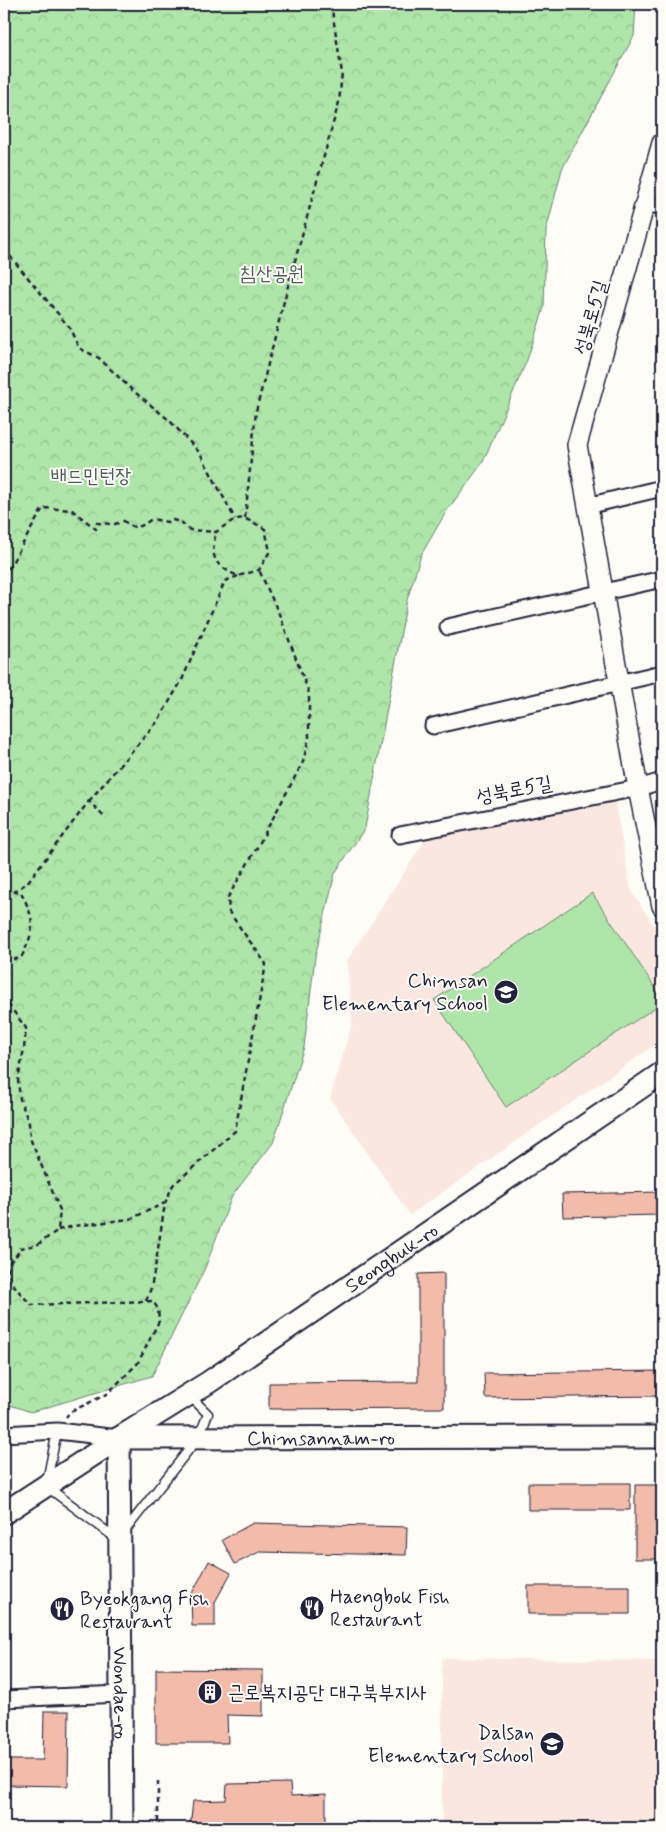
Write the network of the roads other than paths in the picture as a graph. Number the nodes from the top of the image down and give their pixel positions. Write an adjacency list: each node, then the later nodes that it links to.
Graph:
1 (662, 143): 2 (street, 성북로5길)
2 (654, 205): 4 (street, 성북로5길)
3 (662, 488): 4 (street)
4 (588, 506): 6 (street, 성북로5길)
5 (662, 579): 6 (street)
6 (603, 592): 7 (street); 9 (street, 성북로5길)
7 (448, 627)
8 (662, 674): 9 (street)
9 (619, 683): 10 (street); 12 (street, 성북로5길)
10 (434, 726)
11 (662, 781): 12 (street, 성북로5길)
12 (638, 788): 13 (street, 성북로5길); 14 (street, 성북로5길)
13 (400, 834)
14 (662, 906)
15 (662, 1074): 16 (main road, Seongbuk-ro)
16 (189, 1394): 20 (main road, Seongbuk-ro); 21 (lane)
17 (57, 1431): 18 (street); 20 (street); 22 (lane)
18 (4, 1434)
19 (662, 1437): 21 (main road, Chimsannam-ro)
20 (119, 1438): 21 (main road, Chimsannam-ro); 22 (main road); 24 (main road, Wondae-ro)
21 (198, 1438): 24 (lane)
22 (46, 1486): 23 (main road); 24 (lane)
23 (4, 1513)
24 (119, 1538): 25 (main road, Wondae-ro)
25 (121, 1694): 26 (street); 27 (main road, Wondae-ro)
26 (4, 1699)
27 (122, 1828)

